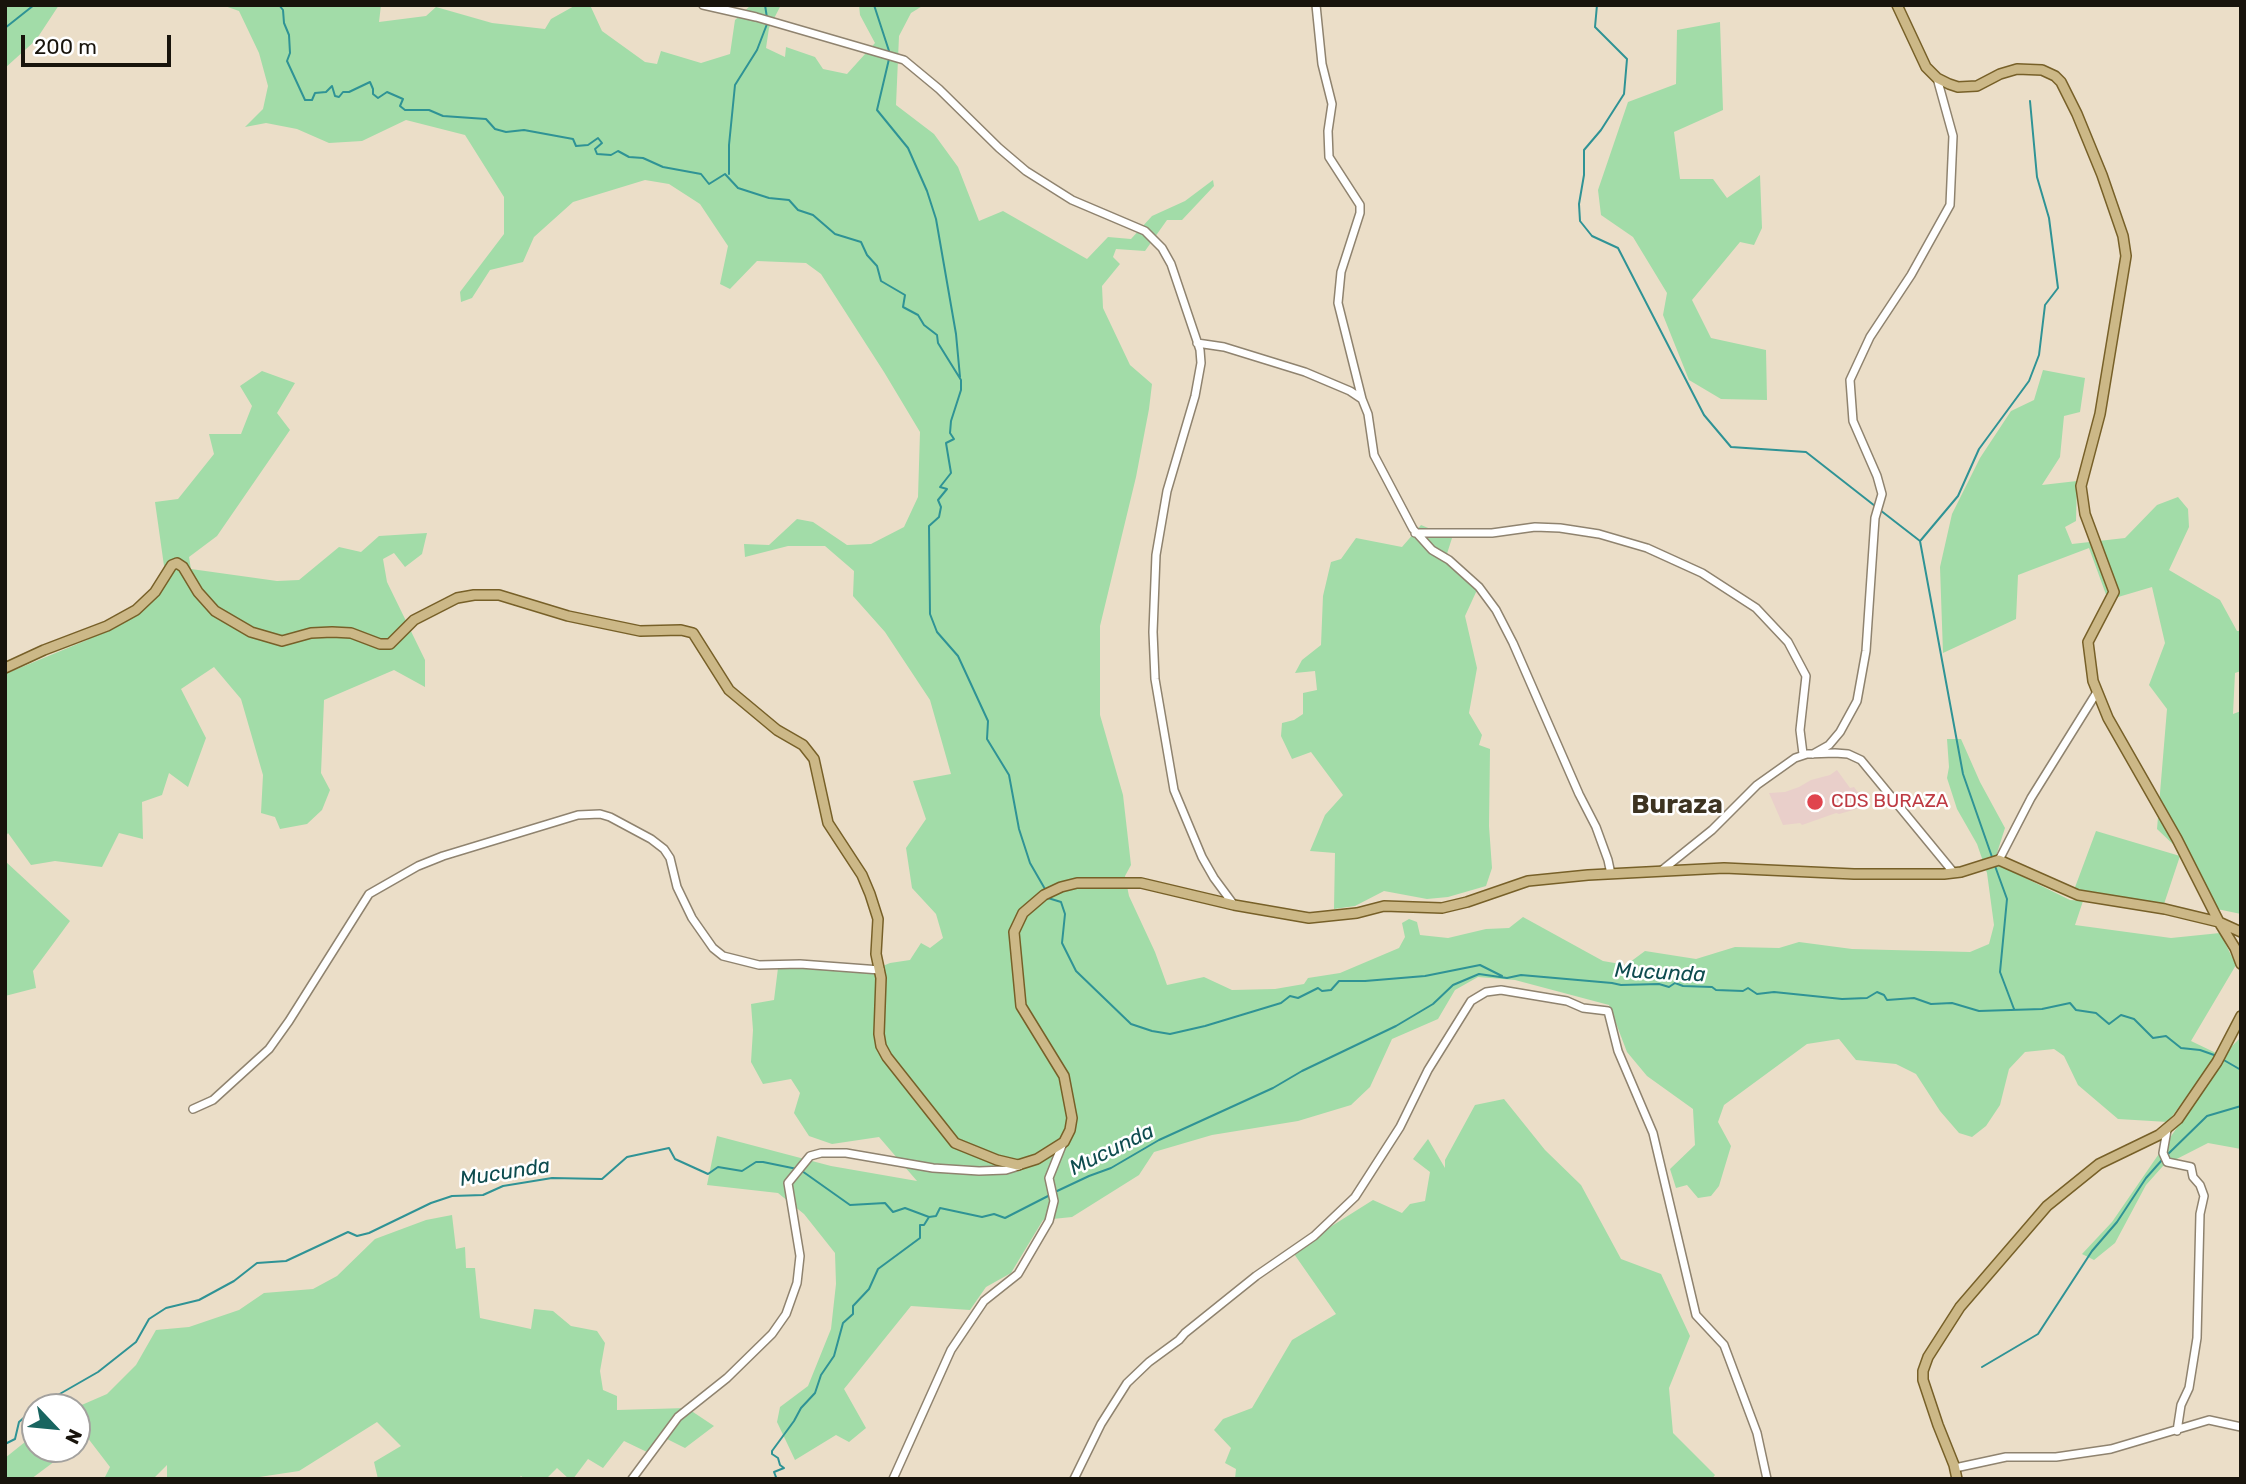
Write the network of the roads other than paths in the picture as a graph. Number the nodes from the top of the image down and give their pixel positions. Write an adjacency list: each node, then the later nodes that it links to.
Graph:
1 (703, 5): 5 (street)
2 (1316, 5): 6 (street)
3 (1897, 5): 4 (main road)
4 (1937, 78): 9 (main road); 11 (street)
5 (1197, 343): 6 (street); 16 (street)
6 (1362, 400): 7 (street)
7 (1415, 533): 10 (street); 15 (street)
8 (5, 668): 20 (main road)
9 (2097, 692): 12 (street); 17 (main road)
10 (1803, 754): 11 (street); 13 (street)
11 (1813, 754): 14 (street)
12 (1998, 860): 14 (main road); 17 (main road)
13 (1661, 871): 14 (main road); 15 (main road)
14 (1954, 873)
15 (1611, 874): 16 (main road)
16 (1234, 905): 24 (main road)
17 (2219, 922): 18 (main road); 19 (main road)
18 (2241, 932)
19 (2241, 964)
20 (880, 970): 22 (street); 25 (main road)
21 (2241, 1016): 23 (main road)
22 (193, 1109)
23 (2167, 1130): 27 (street); 28 (main road)
24 (1064, 1142): 25 (main road); 30 (street)
25 (1023, 1165): 29 (street)
26 (2241, 1427): 27 (street)
27 (2177, 1431): 28 (street)
28 (1955, 1468): 33 (main road)
29 (632, 1479)
30 (892, 1479)
31 (1074, 1479): 32 (street)
32 (1767, 1479)
33 (1957, 1479)

